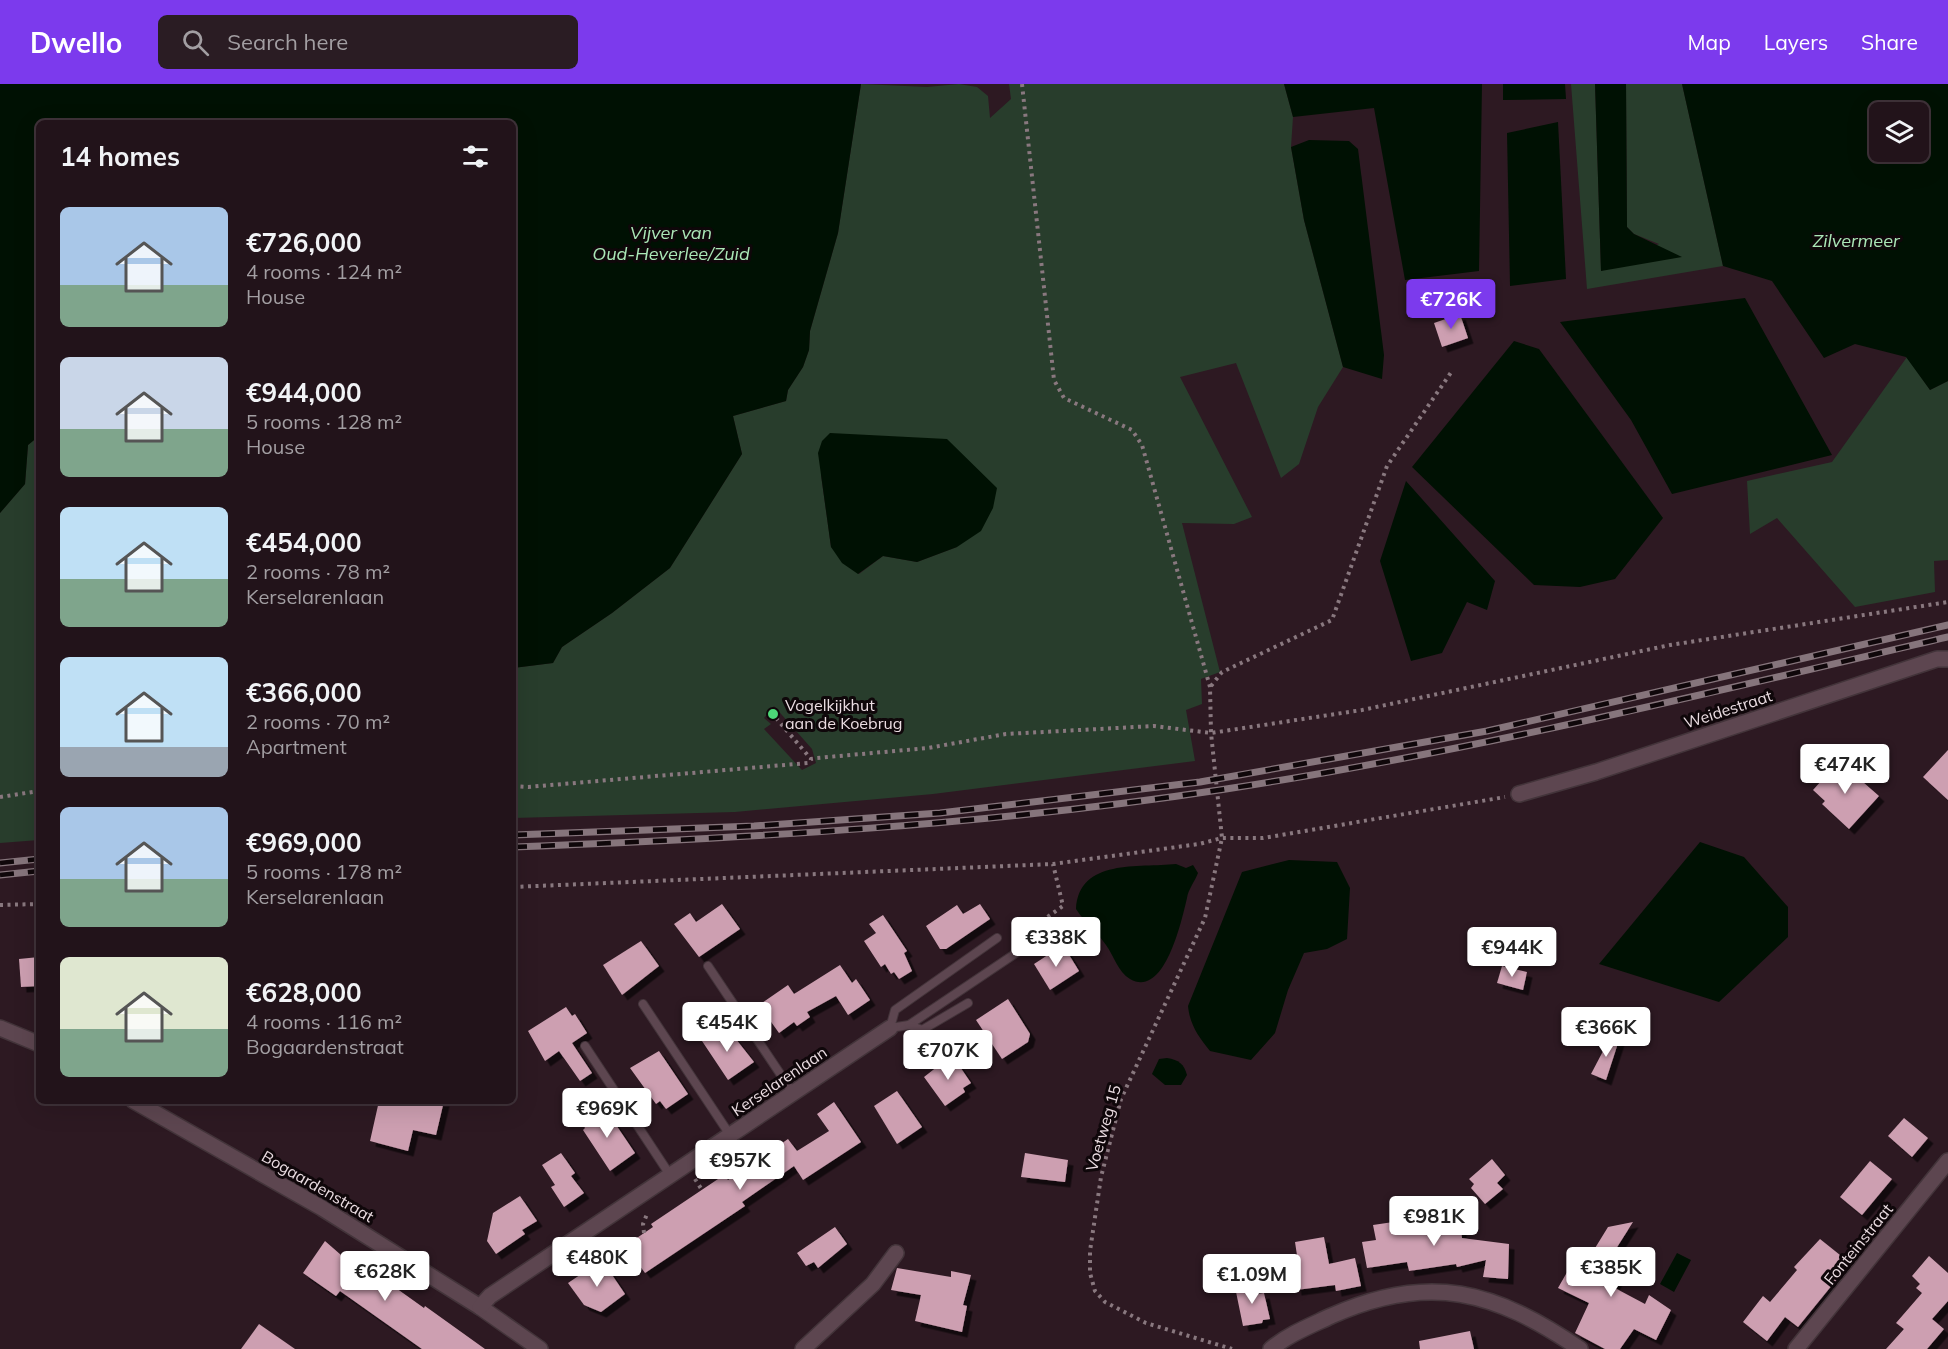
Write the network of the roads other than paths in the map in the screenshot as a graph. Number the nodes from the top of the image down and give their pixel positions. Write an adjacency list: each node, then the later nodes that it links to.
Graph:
1 (1948, 659): 2 (street, Weidestraat)
2 (1519, 794)
3 (997, 938): 9 (lane)
4 (1024, 947): 8 (lane)
5 (708, 966): 13 (lane)
6 (968, 1003): 8 (lane)
7 (643, 1004): 15 (lane)
8 (909, 1025): 9 (lane)
9 (890, 1028): 13 (street, Kerselarenlaan)
10 (0, 1029): 11 (street)
11 (36, 1043)
12 (585, 1046): 17 (lane)
13 (793, 1093): 15 (street, Kerselarenlaan)
14 (139, 1104): 19 (street, Bogaardenstraat)
15 (730, 1134): 17 (street, Kerselarenlaan)
16 (1948, 1161): 24 (street, Fonteinstraat)
17 (670, 1175): 19 (street, Kerselarenlaan)
18 (896, 1252): 21 (street)
19 (480, 1307): 20 (street, Bogaardenstraat)
20 (540, 1349)
21 (803, 1349)
22 (1271, 1349): 23 (street)
23 (1580, 1349)
24 (1796, 1349)

